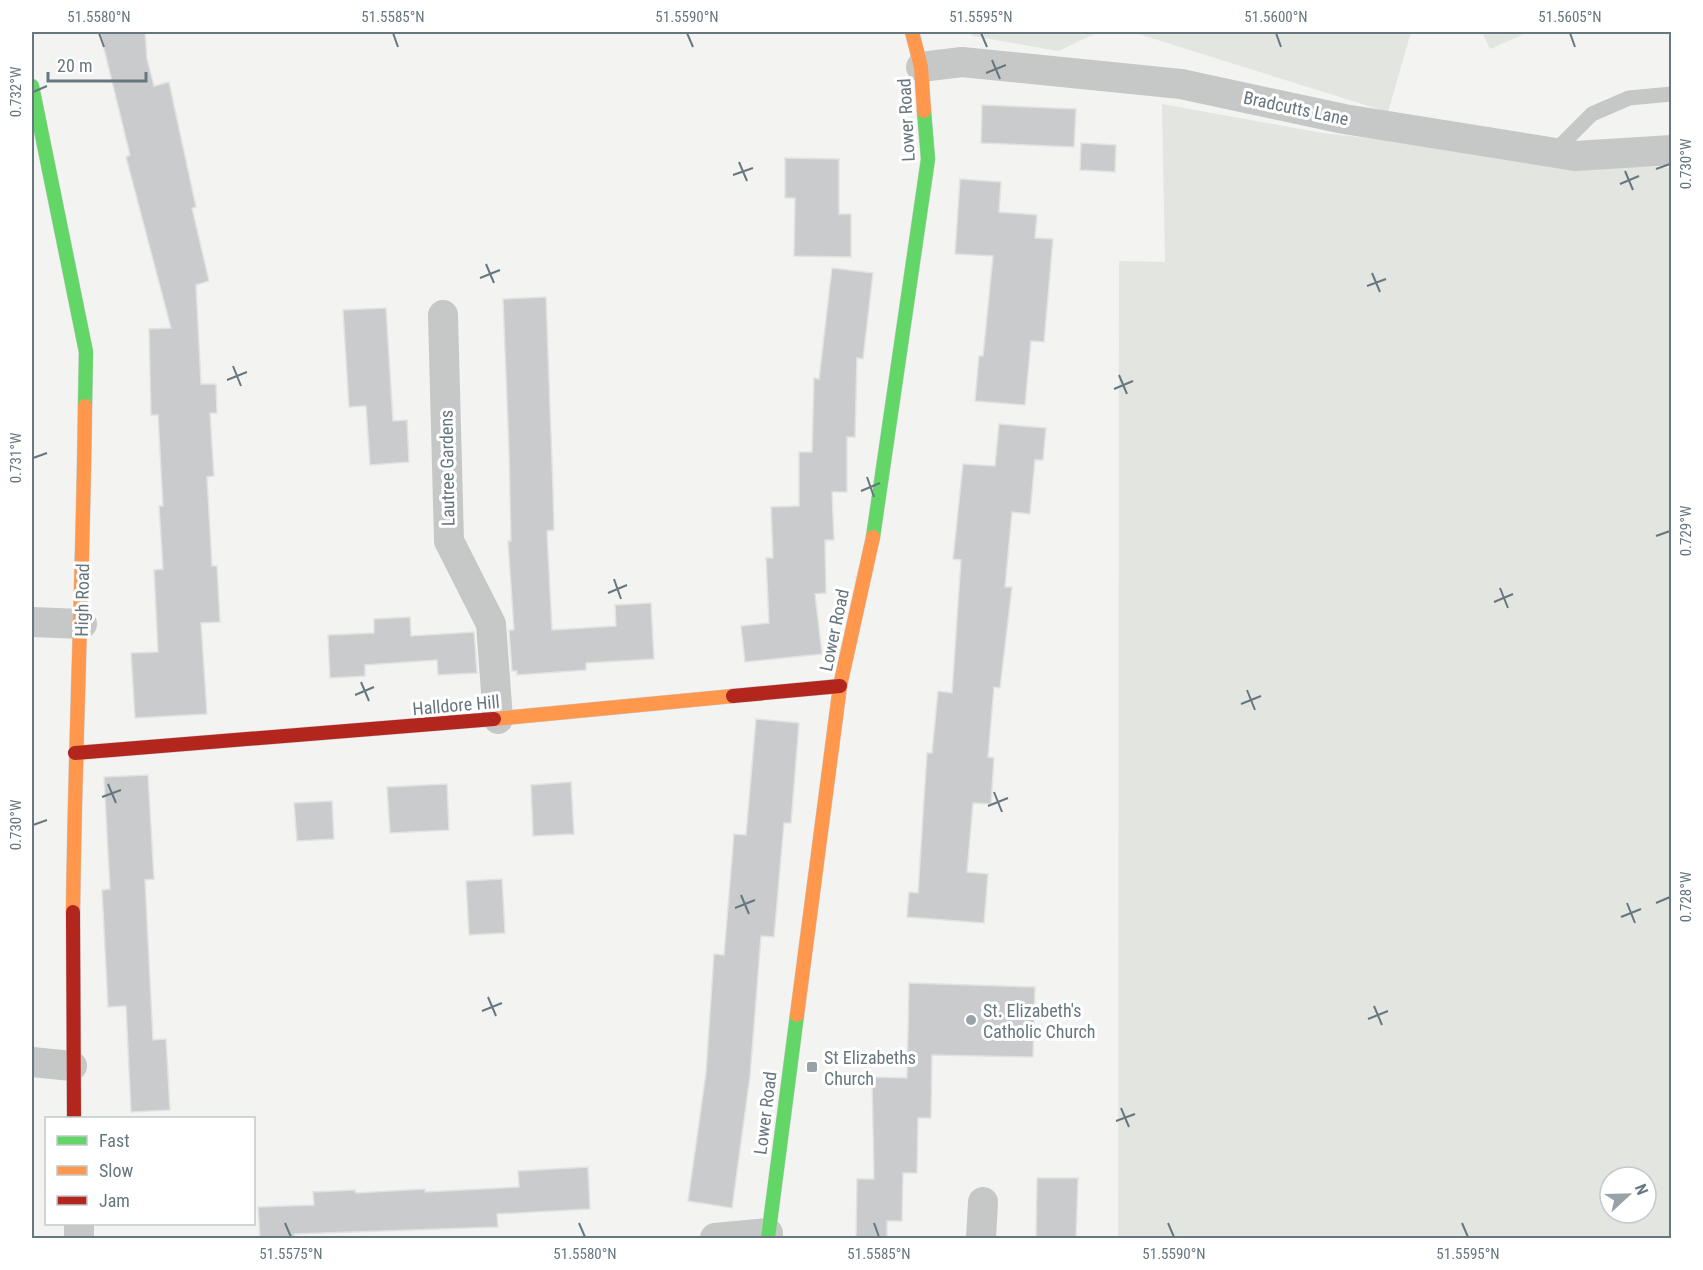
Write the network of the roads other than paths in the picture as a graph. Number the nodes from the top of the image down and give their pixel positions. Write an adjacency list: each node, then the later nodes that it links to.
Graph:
1 (912, 32): 2 (street, Lower Road)
2 (921, 67): 6 (street, Bradcutts Lane); 10 (street, Lower Road)
3 (32, 86): 9 (street, High Road)
4 (1671, 94): 6 (lane)
5 (1671, 150): 6 (street, Bradcutts Lane)
6 (1554, 152)
7 (443, 315): 11 (street, Lautree Gardens)
8 (32, 622): 9 (street)
9 (82, 624): 12 (street, High Road)
10 (840, 686): 11 (street, Halldore Hill); 17 (street, Lower Road)
11 (498, 719): 12 (street, Halldore Hill)
12 (75, 753): 14 (street, High Road)
13 (32, 1062): 14 (street)
14 (72, 1066): 15 (street, High Road)
15 (74, 1117)
16 (983, 1202): 19 (street)
17 (768, 1236): 18 (street)
18 (715, 1239)
19 (981, 1239)

